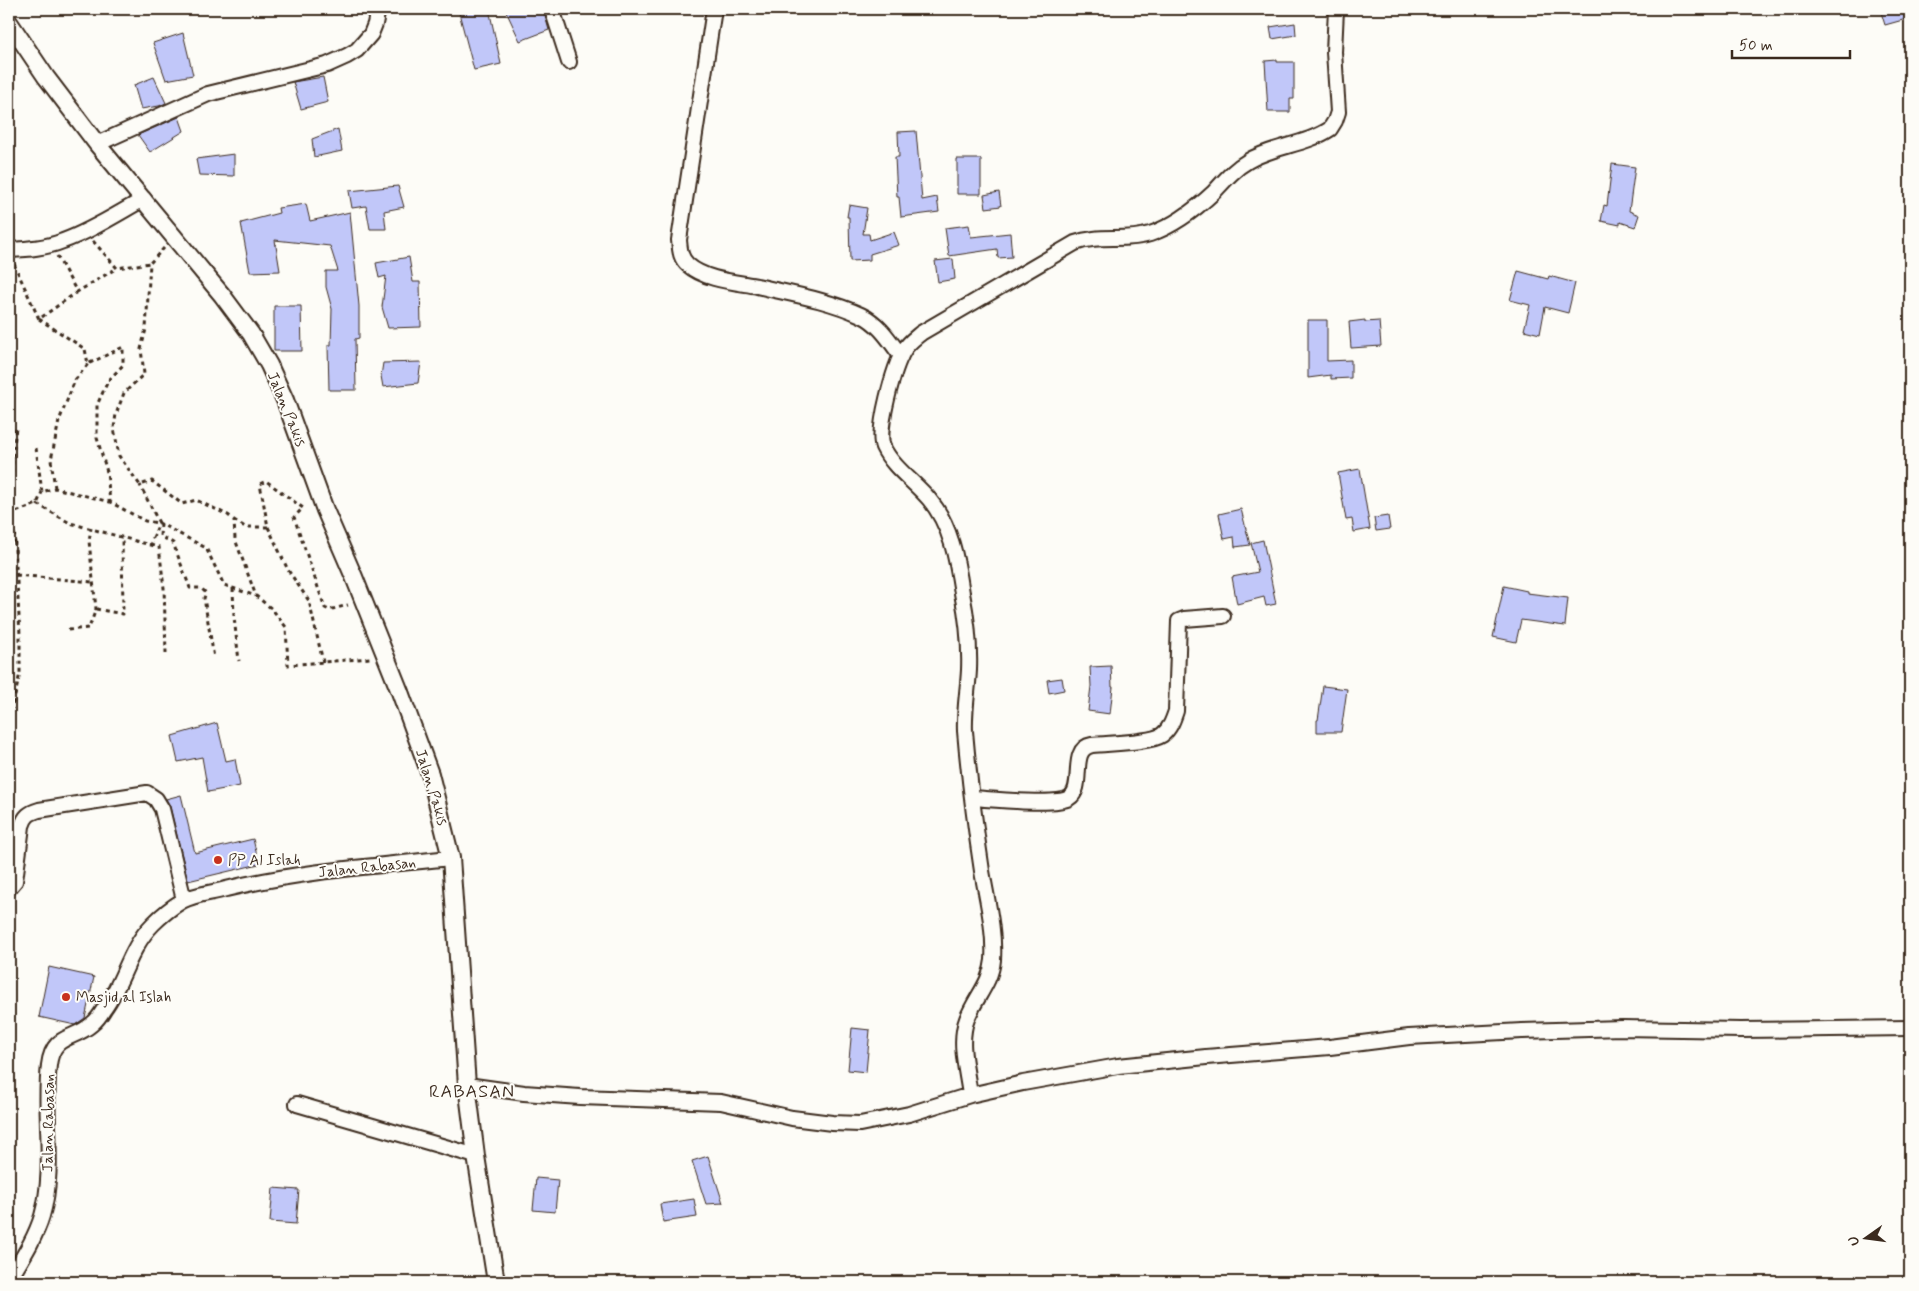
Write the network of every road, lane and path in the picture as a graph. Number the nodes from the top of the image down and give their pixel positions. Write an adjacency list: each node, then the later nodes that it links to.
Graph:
1 (378, 9): 7 (street)
2 (552, 9): 6 (street)
3 (714, 9): 17 (street)
4 (1336, 9): 17 (street)
5 (9, 22): 7 (street, Jalan Pakis)
6 (569, 62)
7 (97, 144): 8 (street, Jalan Pakis)
8 (144, 199): 9 (street); 10 (street, Jalan Pakis)
9 (84, 232): 11 (street); 14 (path)
10 (174, 237): 13 (path); 37 (street, Jalan Pakis)
11 (50, 245): 12 (street); 15 (path)
12 (11, 255): 16 (path)
13 (150, 263): 14 (path); 21 (path)
14 (117, 268): 15 (path)
15 (77, 292): 16 (path)
16 (39, 319): 18 (path)
17 (901, 356): 47 (street)
18 (88, 364): 22 (path); 24 (path)
19 (9, 429): 26 (path)
20 (36, 448): 23 (path)
21 (140, 485): 27 (path); 28 (path)
22 (54, 488): 23 (path); 24 (path)
23 (42, 492): 25 (path)
24 (110, 502): 28 (path)
25 (37, 504): 26 (path); 30 (path)
26 (11, 513): 33 (path)
27 (234, 520): 29 (path); 36 (path)
28 (160, 524): 32 (path); 35 (path); 43 (path)
29 (268, 527): 37 (path); 45 (path)
30 (91, 528): 31 (path); 38 (path)
31 (122, 537): 32 (path); 38 (path)
32 (150, 545): 41 (path)
33 (16, 575): 34 (path); 46 (path)
34 (92, 582)
35 (233, 588): 36 (path); 44 (path)
36 (256, 596): 45 (path)
37 (363, 600): 42 (street, Jalan Pakis)
38 (96, 609): 40 (path)
39 (1223, 616): 47 (street)
40 (68, 630)
41 (166, 652)
42 (386, 657): 45 (path); 48 (street, Jalan Pakis)
43 (214, 658)
44 (239, 661)
45 (323, 662)
46 (12, 709)
47 (972, 798): 53 (street)
48 (451, 858): 50 (street, Jalan Rabasan); 52 (street)
49 (9, 888): 50 (street)
50 (184, 900): 56 (street, Jalan Rabasan)
51 (1910, 1028): 53 (street)
52 (467, 1085): 53 (street); 55 (street)
53 (970, 1095)
54 (297, 1104): 55 (street)
55 (476, 1156): 57 (street)
56 (9, 1280)
57 (496, 1282)

